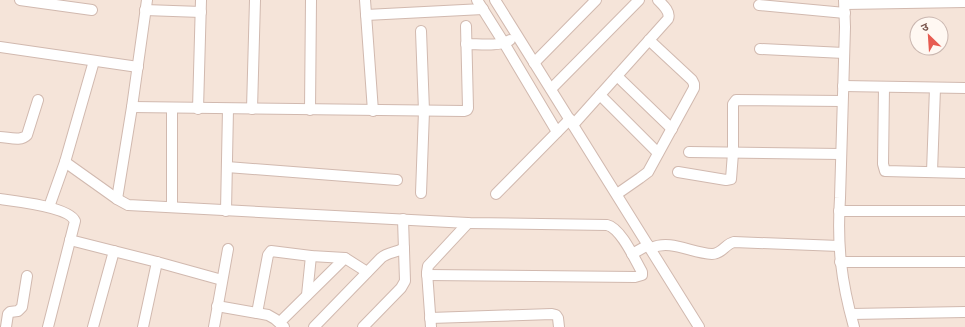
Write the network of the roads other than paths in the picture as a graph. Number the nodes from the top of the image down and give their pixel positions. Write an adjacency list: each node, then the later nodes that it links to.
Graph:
1 (20, 0): 15 (street)
2 (201, 0): 16 (street)
3 (255, 0): 42 (street)
4 (312, 0): 43 (street)
5 (365, 0): 17 (street)
6 (495, 0): 20 (street)
7 (596, 0): 27 (street)
8 (639, 0): 34 (street)
9 (658, 0): 21 (street)
10 (965, 2): 14 (street)
11 (480, 4): 17 (street); 20 (street)
12 (146, 5): 16 (street); 28 (street)
13 (759, 5): 14 (street)
14 (845, 6): 25 (street)
15 (92, 10)
16 (201, 12): 40 (street)
17 (366, 15): 44 (street)
18 (466, 26): 22 (street)
19 (421, 31): 45 (street)
20 (510, 39): 22 (street); 27 (street); 46 (street)
21 (649, 40): 29 (street); 47 (street)
22 (466, 44): 45 (street)
23 (0, 47): 26 (street)
24 (760, 49): 25 (street)
25 (844, 53): 30 (street)
26 (94, 61): 28 (street); 53 (street)
27 (534, 63): 34 (street)
28 (138, 68): 38 (street)
29 (617, 76): 35 (street); 47 (street)
30 (843, 86): 31 (street); 37 (street)
31 (884, 87): 32 (street); 56 (street)
32 (935, 88): 33 (street); 56 (street)
33 (965, 88)
34 (551, 89): 46 (street)
35 (600, 95): 46 (street); 50 (street)
36 (38, 100): 48 (street)
37 (842, 101): 51 (street); 52 (street)
38 (132, 107): 39 (street); 63 (street)
39 (172, 108): 40 (street); 65 (street)
40 (198, 109): 41 (street)
41 (228, 109): 42 (street); 54 (street)
42 (252, 110): 43 (street)
43 (310, 110): 44 (street)
44 (373, 111): 45 (street)
45 (424, 111): 59 (street)
46 (566, 125): 60 (street); 61 (street)
47 (672, 129): 50 (street)
48 (0, 137)
49 (689, 152): 51 (street)
50 (658, 153): 61 (street)
51 (733, 153): 52 (street); 55 (street)
52 (841, 154): 67 (street)
53 (65, 162): 63 (street); 64 (street)
54 (227, 167): 58 (street); 66 (street)
55 (678, 172)
56 (932, 172): 57 (street)
57 (965, 173)
58 (397, 180)
59 (421, 193)
60 (496, 194)
61 (617, 194): 75 (street)
62 (0, 199): 64 (street)
63 (117, 199): 65 (street)
64 (49, 207): 71 (street)
65 (172, 208): 66 (street)
66 (226, 211): 69 (street)
67 (839, 211): 68 (street); 72 (street)
68 (965, 211)
69 (403, 219): 70 (street); 73 (street)
70 (468, 223): 75 (street); 83 (street)
71 (70, 240): 76 (street); 94 (street)
72 (839, 246): 75 (street); 80 (street)
73 (404, 248): 82 (street); 99 (street)
74 (228, 249): 85 (street)
75 (642, 249): 83 (street); 101 (street)
76 (114, 251): 79 (street); 95 (street)
77 (311, 256): 78 (street); 86 (street); 89 (street)
78 (345, 258): 82 (street); 86 (street)
79 (157, 262): 85 (street); 96 (street)
80 (840, 262): 81 (street); 90 (street)
81 (965, 262)
82 (367, 272): 98 (street)
83 (427, 275): 91 (street)
84 (27, 276): 93 (street)
85 (222, 280): 87 (street)
86 (307, 295): 92 (street)
87 (217, 306): 89 (street); 97 (street)
88 (965, 312): 90 (street)
89 (257, 313): 92 (street)
90 (851, 314): 102 (street)
91 (430, 323): 100 (street)
92 (282, 325)
93 (6, 327)
94 (48, 327)
95 (93, 327)
96 (143, 327)
97 (214, 327)
98 (314, 327)
99 (363, 327)
100 (559, 327)
101 (699, 327)
102 (854, 327)

